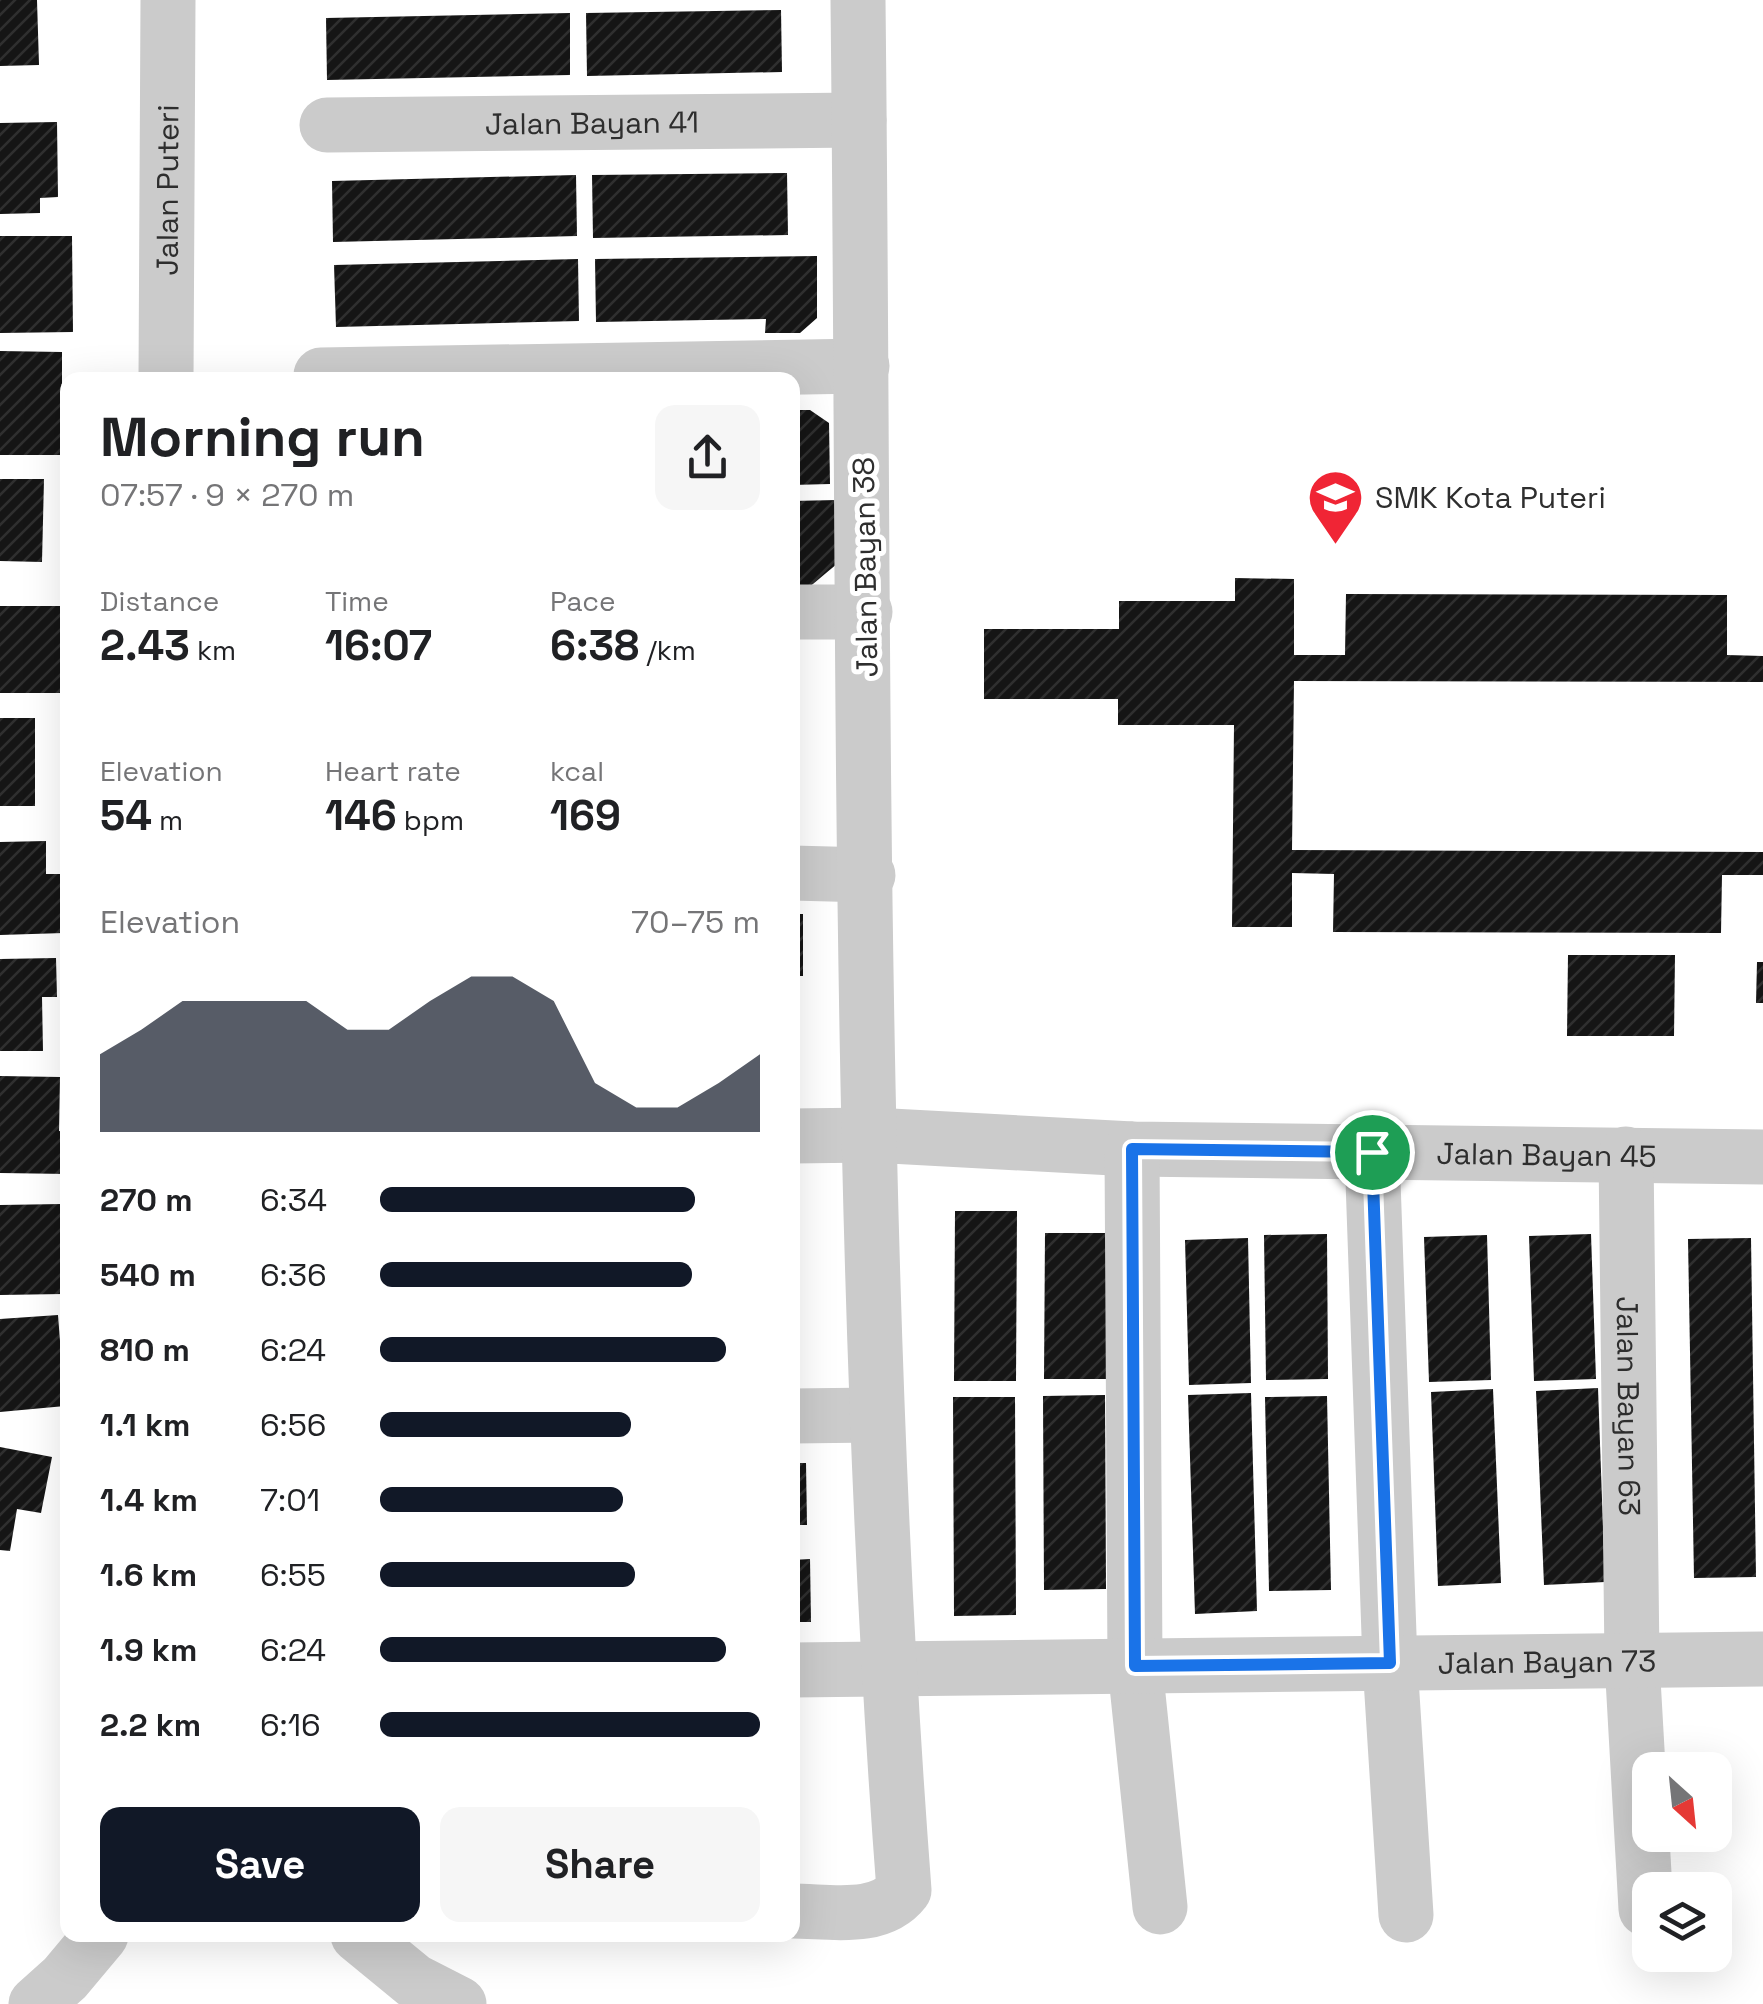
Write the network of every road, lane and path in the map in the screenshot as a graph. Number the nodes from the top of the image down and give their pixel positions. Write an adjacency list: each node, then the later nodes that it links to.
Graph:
1 (168, 0): 6 (street, Jalan Puteri)
2 (858, 0): 3 (street, Jalan Bayan 38)
3 (860, 120): 4 (street, Jalan Bayan 41); 5 (street, Jalan Bayan 38)
4 (327, 125)
5 (862, 366): 7 (street); 9 (street, Jalan Bayan 38)
6 (166, 372)
7 (502, 372)
8 (800, 612): 9 (street)
9 (865, 612): 11 (street, Jalan Bayan 38)
10 (800, 873): 11 (street)
11 (868, 874): 12 (street, Jalan Bayan 38)
12 (872, 1135): 13 (street, Jalan Bayan 45); 14 (street, Jalan Bayan 45); 19 (street, Jalan Bayan 38)
13 (800, 1136)
14 (1132, 1149): 15 (street, Jalan Bayan 45); 23 (street)
15 (1372, 1152): 16 (street, Jalan Bayan 45); 22 (street)
16 (1626, 1154): 17 (street, Jalan Bayan 45); 21 (street, Jalan Bayan 63)
17 (1763, 1158)
18 (800, 1416): 19 (street)
19 (876, 1416): 24 (street, Jalan Bayan 38)
20 (1763, 1659): 21 (street, Jalan Bayan 73)
21 (1632, 1661): 22 (street, Jalan Bayan 73); 26 (street, Jalan Bayan 63)
22 (1390, 1663): 23 (street, Jalan Bayan 73); 29 (street)
23 (1135, 1666): 24 (street, Jalan Bayan 73); 27 (street)
24 (887, 1669): 25 (street, Jalan Bayan 73); 28 (street, Jalan Bayan 38)
25 (800, 1670)
26 (1644, 1872)
27 (1160, 1907)
28 (800, 1910)
29 (1406, 1915)
30 (94, 1942): 32 (street)
31 (367, 1942): 33 (street)
32 (36, 2004)
33 (460, 2004)

